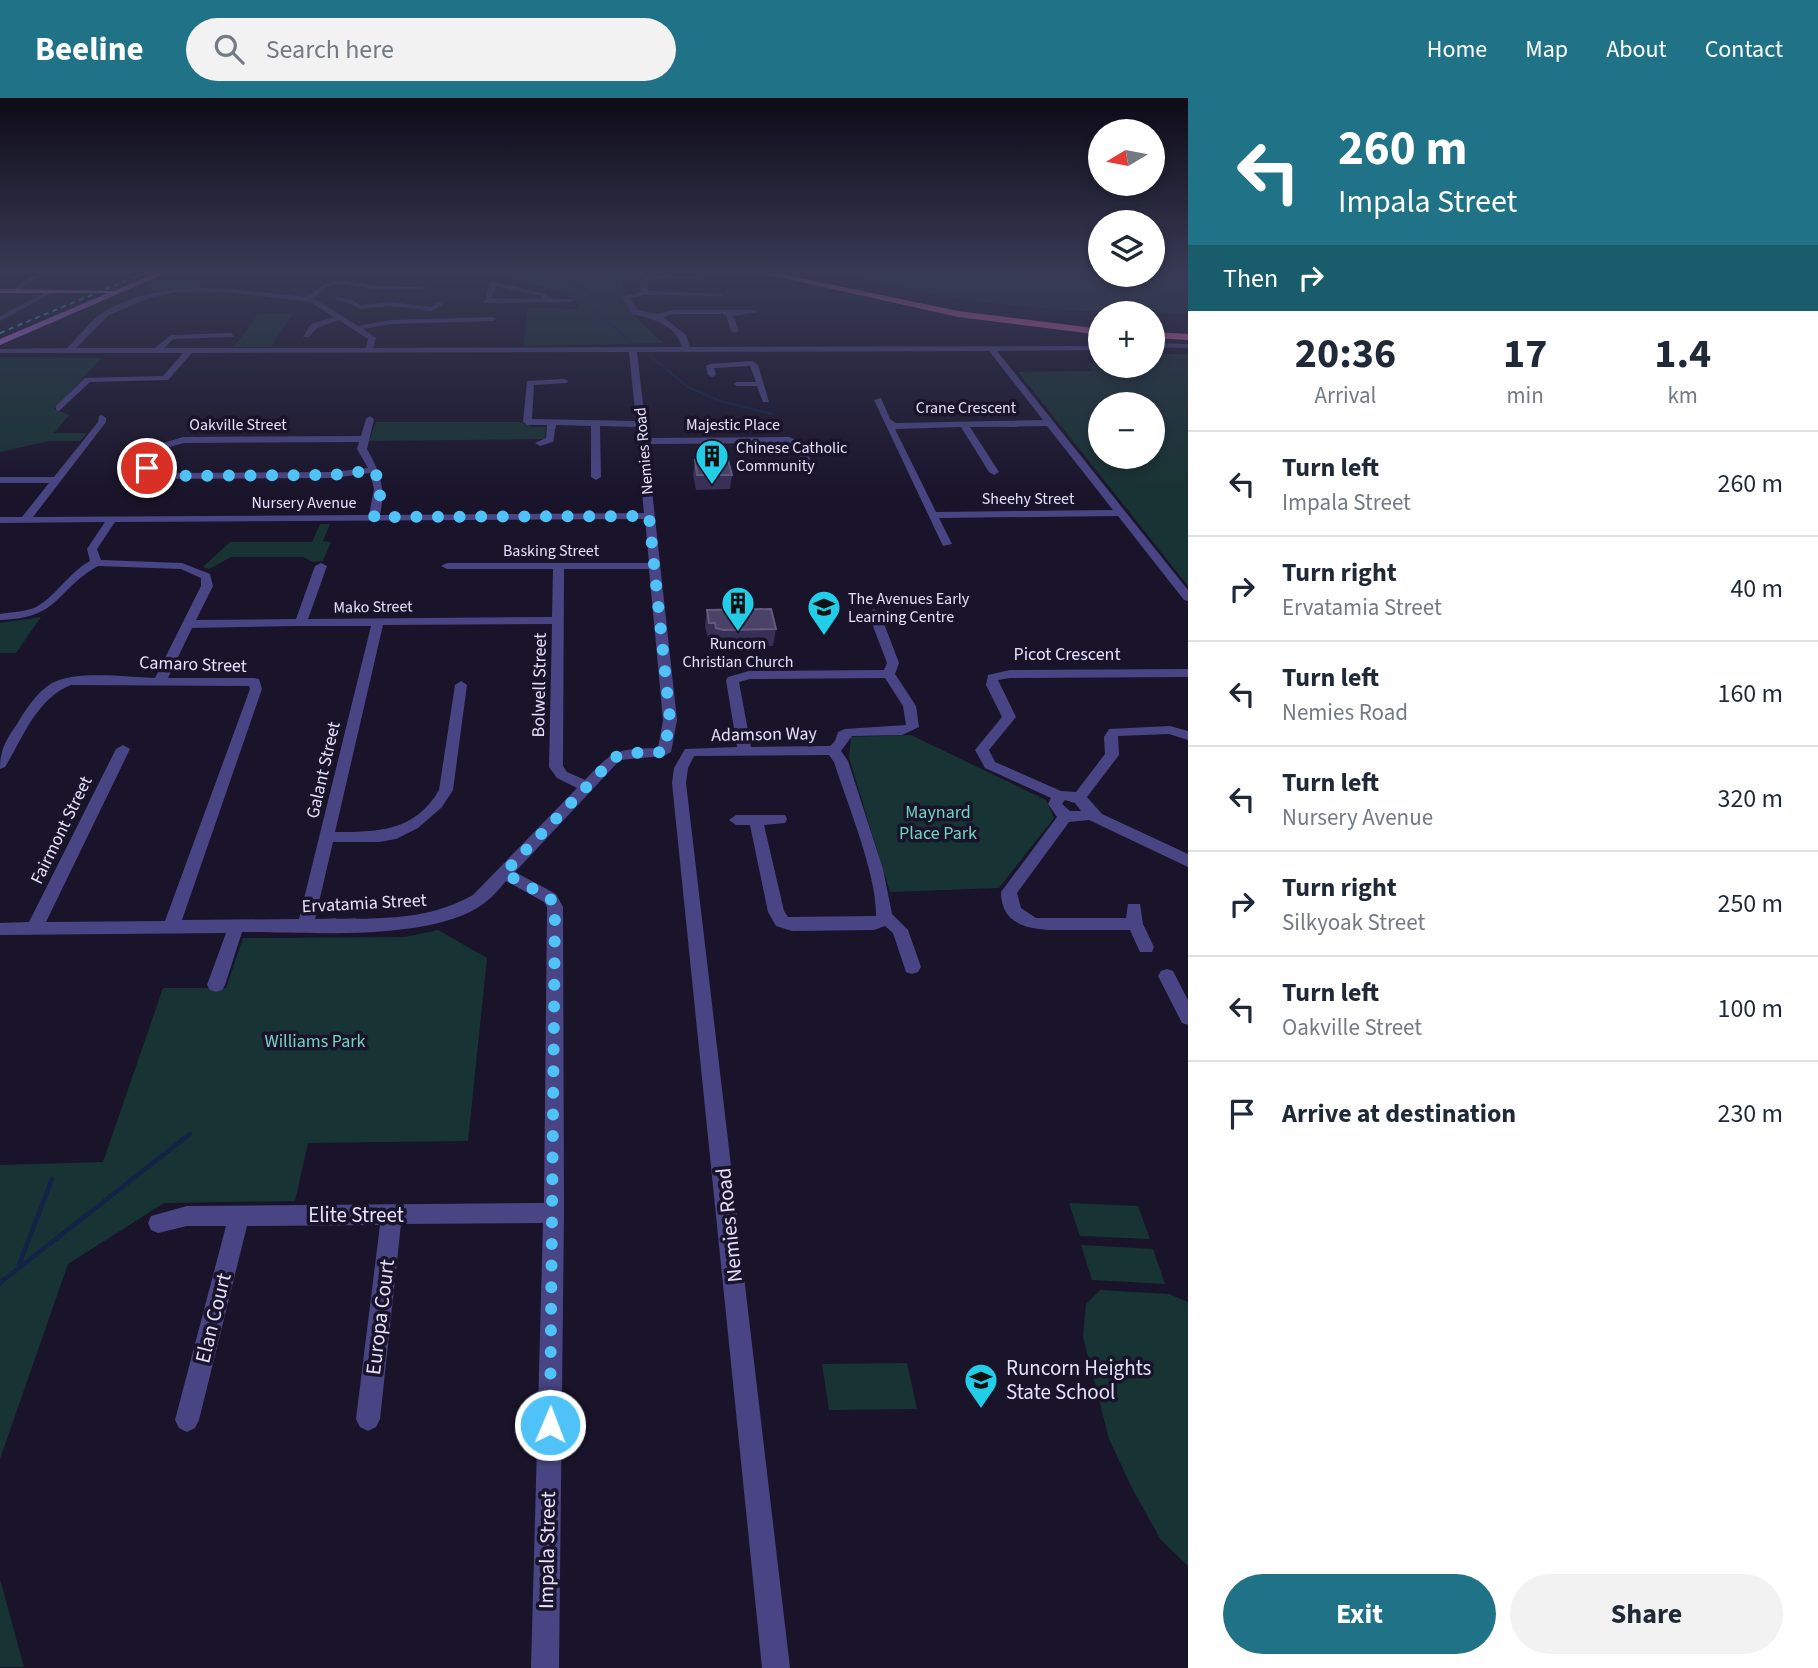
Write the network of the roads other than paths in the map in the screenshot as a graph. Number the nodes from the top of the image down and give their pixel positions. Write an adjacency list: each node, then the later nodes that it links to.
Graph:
1 (73, 347): 8 (street)
2 (161, 347): 11 (street)
3 (966, 347): 7 (street)
4 (990, 347): 23 (street)
5 (633, 348): 6 (street); 9 (street); 26 (street, Nemies Road)
6 (690, 348): 7 (street); 16 (street)
7 (901, 348): 13 (street)
8 (70, 350): 10 (street); 11 (street)
9 (369, 350): 12 (street)
10 (0, 351)
11 (157, 351): 12 (street)
12 (189, 351): 19 (street)
13 (908, 362)
14 (564, 381): 24 (street)
15 (737, 384): 16 (street)
16 (760, 384): 17 (street)
17 (766, 400)
18 (878, 400): 27 (street)
19 (59, 408)
20 (102, 418): 36 (street)
21 (370, 419): 28 (street)
22 (963, 423): 23 (street, Crane Crescent); 27 (street, Crane Crescent); 33 (street)
23 (1052, 423): 37 (street)
24 (552, 424): 25 (street); 30 (street)
25 (595, 424): 26 (street); 34 (street)
26 (640, 424): 29 (street, Nemies Road)
27 (892, 424): 38 (street, Crane Crescent)
28 (363, 439): 32 (street); 32 (street, Oakville Street)
29 (642, 441): 31 (street, Majestic Place); 39 (street, Nemies Road)
30 (540, 443)
31 (808, 466)
32 (374, 470): 40 (street)
33 (994, 471)
34 (596, 477)
35 (0, 480): 36 (street)
36 (56, 480): 43 (street)
37 (1122, 513): 38 (street, Sheehy Street); 50 (street)
38 (934, 515): 44 (street, Crane Crescent)
39 (649, 516): 40 (street, Nursery Avenue); 49 (street, Nemies Road)
40 (374, 517): 41 (street, Nursery Avenue)
41 (112, 519): 43 (street, Nursery Avenue); 45 (street)
42 (0, 520): 43 (street, Nursery Avenue)
43 (25, 520)
44 (947, 544)
45 (96, 562): 52 (street); 55 (street)
46 (321, 566): 56 (street)
47 (447, 566): 48 (street, Basking Street)
48 (559, 566): 49 (street, Basking Street); 53 (street, Bolwell Street)
49 (654, 566): 61 (street, Nemies Road)
50 (1188, 598)
51 (874, 613): 58 (street, Adamson Way)
52 (1, 617)
53 (558, 620): 54 (street, Mako Street); 70 (street, Bolwell Street)
54 (378, 622): 56 (street, Mako Street); 75 (street, Galant Street)
55 (188, 624): 56 (street, Mako Street); 59 (street)
56 (300, 624)
57 (1188, 673): 71 (street, Picot Crescent)
58 (889, 674): 64 (street, Adamson Way); 65 (street)
59 (160, 681): 68 (street, Camaro Street); 80 (street, Camaro Street)
60 (461, 685): 75 (street)
61 (670, 720): 66 (street, Nemies Road); 67 (street, Nemies Road)
62 (1188, 736): 71 (street)
63 (123, 749): 83 (street, Fairmont Street)
64 (833, 750): 65 (street, Adamson Way); 78 (street)
65 (745, 751): 67 (street, Adamson Way)
66 (666, 752): 67 (street, Adamson Way); 69 (street, Nemies Road); 70 (street, Ervatamia Street)
67 (687, 752): 69 (street, Nemies Road)
68 (0, 764)
69 (679, 783): 96 (street, Nemies Road)
70 (587, 787): 77 (street, Ervatamia Street)
71 (1073, 807): 76 (street, Picot Crescent); 84 (street)
72 (780, 819): 74 (street)
73 (736, 820): 74 (street)
74 (756, 820): 78 (street)
75 (327, 837): 79 (street, Galant Street)
76 (1188, 861)
77 (504, 873): 79 (street, Ervatamia Street); 89 (street, Impala Street)
78 (885, 917): 85 (street)
79 (304, 926): 81 (street, Ervatamia Street)
80 (171, 927): 81 (street, Ervatamia Street); 83 (street, Ervatamia Street)
81 (236, 927): 87 (street)
82 (0, 929): 83 (street, Ervatamia Street)
83 (34, 929)
84 (1146, 947)
85 (912, 967)
86 (1167, 976): 88 (street)
87 (216, 985)
88 (1188, 1018)
89 (554, 1213): 90 (street, Elite Street); 95 (street, Impala Street)
90 (392, 1215): 91 (street, Elite Street); 93 (street, Europa Court)
91 (239, 1216): 92 (street, Elite Street); 94 (street, Elan Court)
92 (158, 1223)
93 (368, 1419)
94 (187, 1420)
95 (545, 1668)
96 (776, 1668)

